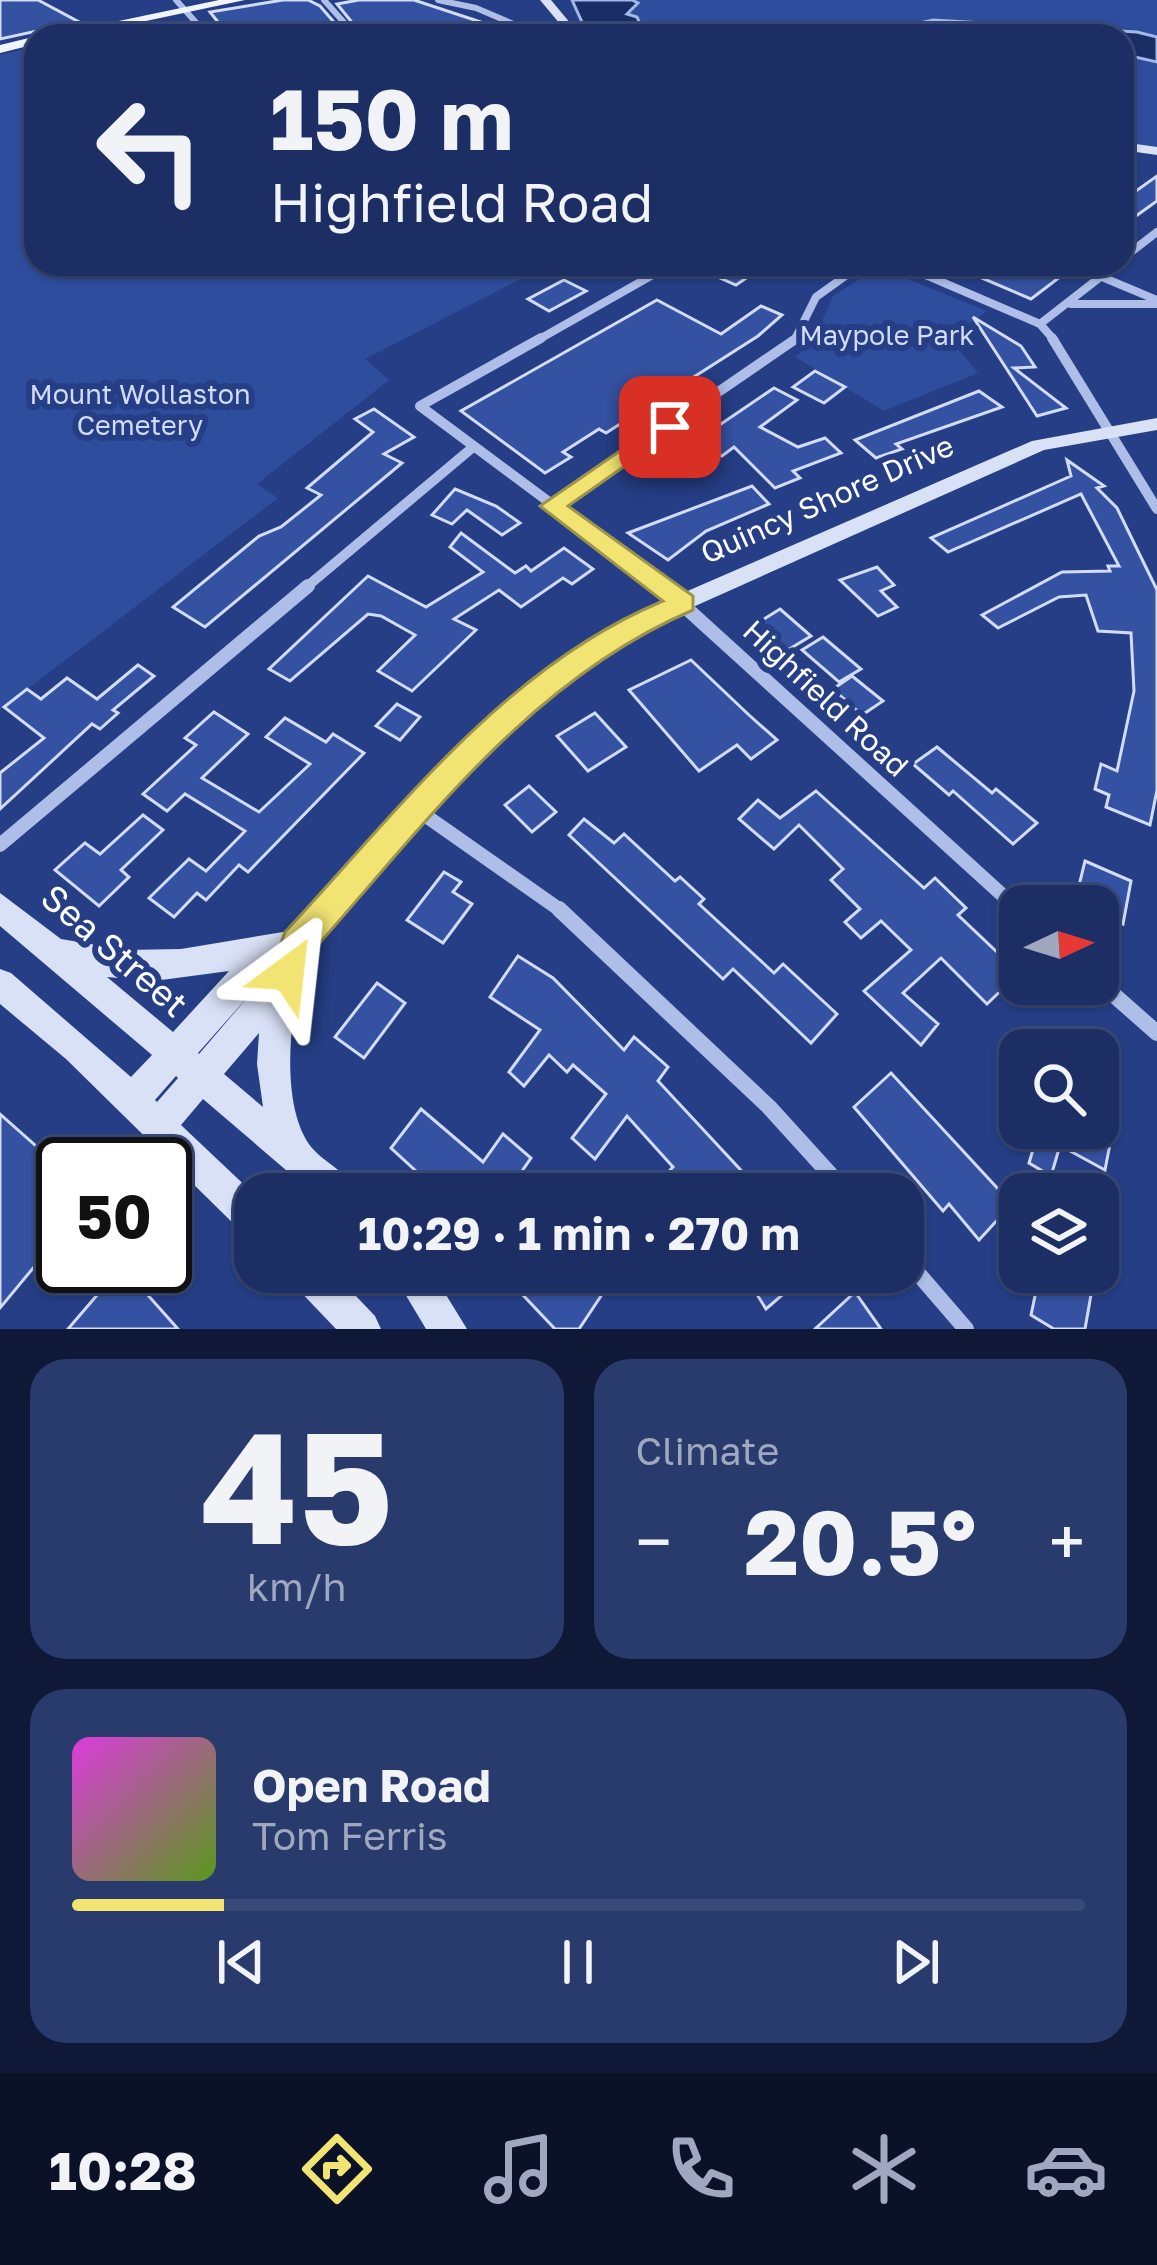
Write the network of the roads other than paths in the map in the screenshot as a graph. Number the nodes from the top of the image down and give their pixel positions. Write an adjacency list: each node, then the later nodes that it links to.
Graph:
1 (239, 0): 5 (main road)
2 (324, 0): 7 (street)
3 (438, 0): 8 (street)
4 (545, 0): 9 (main road)
5 (179, 4): 6 (main road)
6 (101, 24)
7 (345, 24)
8 (501, 24)
9 (566, 24)
10 (651, 276): 19 (street, Highfield Road)
11 (845, 276): 20 (street)
12 (928, 276): 16 (street)
13 (1102, 278): 14 (street); 15 (street)
14 (1157, 302): 15 (street)
15 (1070, 304): 16 (street)
16 (1040, 323): 18 (street)
17 (1157, 424): 18 (main road, Quincy Shore Drive)
18 (1109, 429): 21 (street); 22 (main road, Quincy Shore Drive)
19 (472, 448): 20 (street, Highfield Road); 24 (street)
20 (552, 506): 22 (street, Highfield Road)
21 (1157, 509)
22 (684, 603): 23 (main road, Quincy Shore Drive); 25 (street, Highfield Road)
23 (418, 810): 27 (main road, Quincy Shore Drive); 37 (street)
24 (0, 845)
25 (999, 892)
26 (0, 907): 28 (main road, Sea Street)
27 (297, 944): 28 (main road); 32 (main road, Quincy Shore Drive); 35 (main road)
28 (56, 950): 32 (main road, Sea Street)
29 (0, 984): 33 (main road)
30 (1119, 1000): 31 (street)
31 (1157, 1033)
32 (187, 1066): 33 (main road, Quincy Shore Drive); 34 (main road, Quincy Shore Drive); 35 (main road, Sea Street)
33 (132, 1101): 34 (main road)
34 (158, 1126): 38 (main road)
35 (296, 1150): 36 (main road, Sea Street)
36 (319, 1173)
37 (829, 1173)
38 (234, 1199)
39 (924, 1280): 44 (street)
40 (327, 1293): 42 (main road)
41 (424, 1293): 43 (main road)
42 (362, 1329)
43 (448, 1329)
44 (966, 1329)

